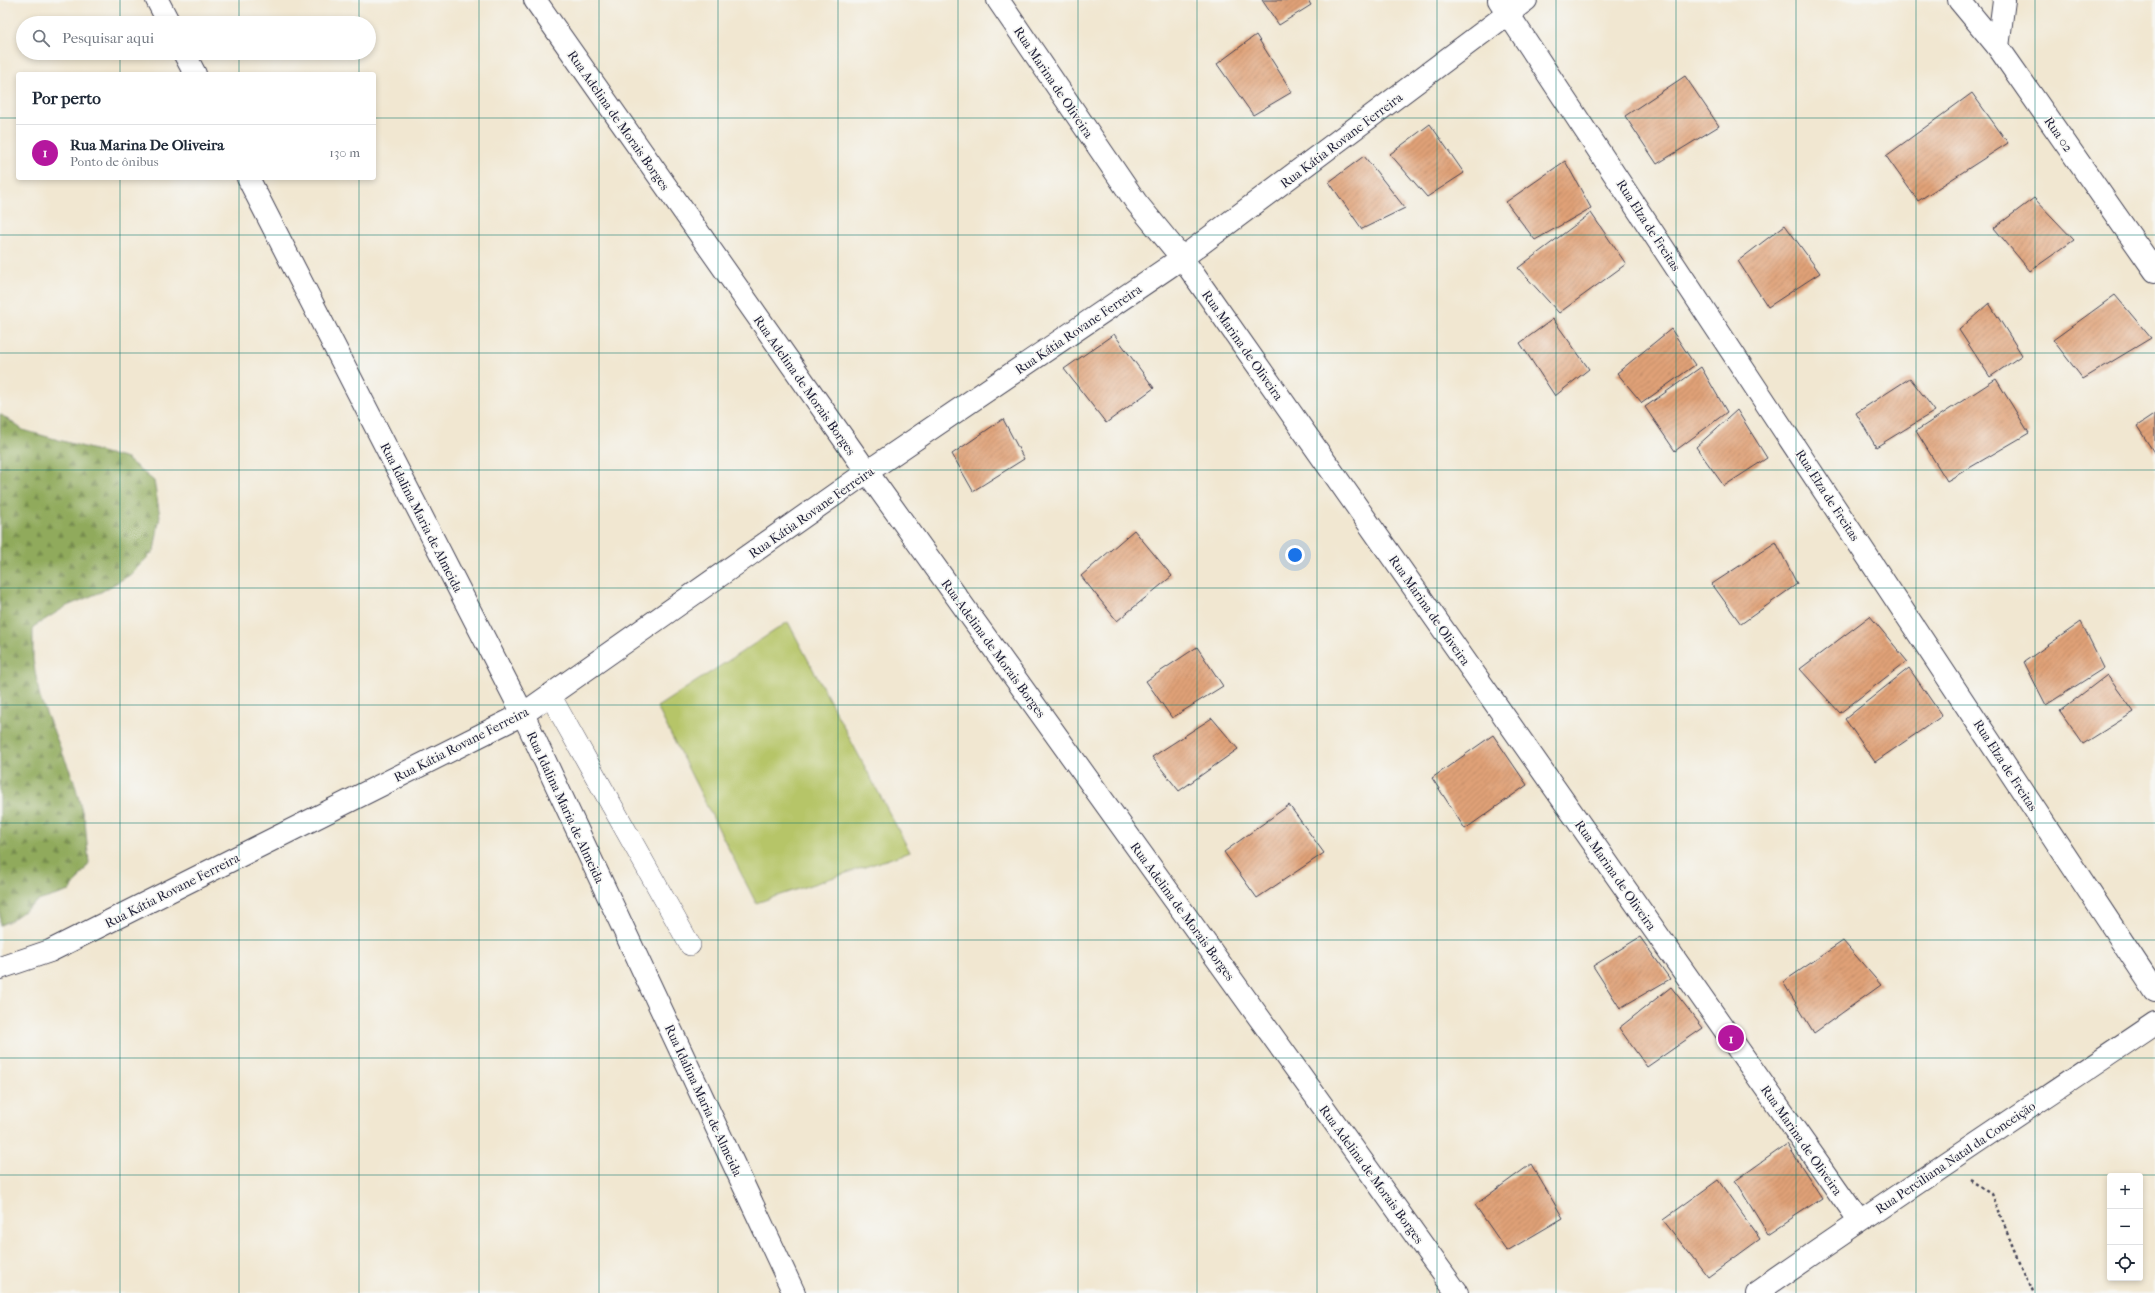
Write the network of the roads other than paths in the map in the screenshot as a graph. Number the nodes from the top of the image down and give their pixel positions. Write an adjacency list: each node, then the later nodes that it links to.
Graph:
1 (157, 0): 8 (street)
2 (535, 0): 15 (street, Rua Adelina de Morais Borges)
3 (998, 0): 13 (street, Rua Marina de Oliveira)
4 (1526, 0): 7 (street, Rua Kátia Rovane Ferreira)
5 (1959, 0): 9 (street, Rua 02)
6 (2004, 0): 9 (street)
7 (1504, 7): 13 (street, Rua Kátia Rovane Ferreira); 20 (street, Rua Elza de Freitas)
8 (165, 16)
9 (1998, 47): 14 (street, Rua 02)
10 (188, 60): 11 (street)
11 (194, 72)
12 (249, 180): 17 (street, Rua Idalina Maria de Almeida)
13 (1182, 258): 15 (street, Rua Kátia Rovane Ferreira); 22 (street, Rua Marina de Oliveira)
14 (2155, 271)
15 (867, 472): 16 (street, Rua Kátia Rovane Ferreira); 24 (street, Rua Adelina de Morais Borges)
16 (550, 695): 17 (street, Rua Kátia Rovane Ferreira); 18 (lane)
17 (522, 714): 19 (street, Rua Kátia Rovane Ferreira); 23 (street, Rua Idalina Maria de Almeida)
18 (690, 945)
19 (0, 968)
20 (2155, 991)
21 (2155, 1023): 22 (street, Rua Perciliana Natal da Conceição)
22 (1859, 1221): 25 (street, Rua Perciliana Natal da Conceição)
23 (794, 1293)
24 (1457, 1293)
25 (1757, 1293)

